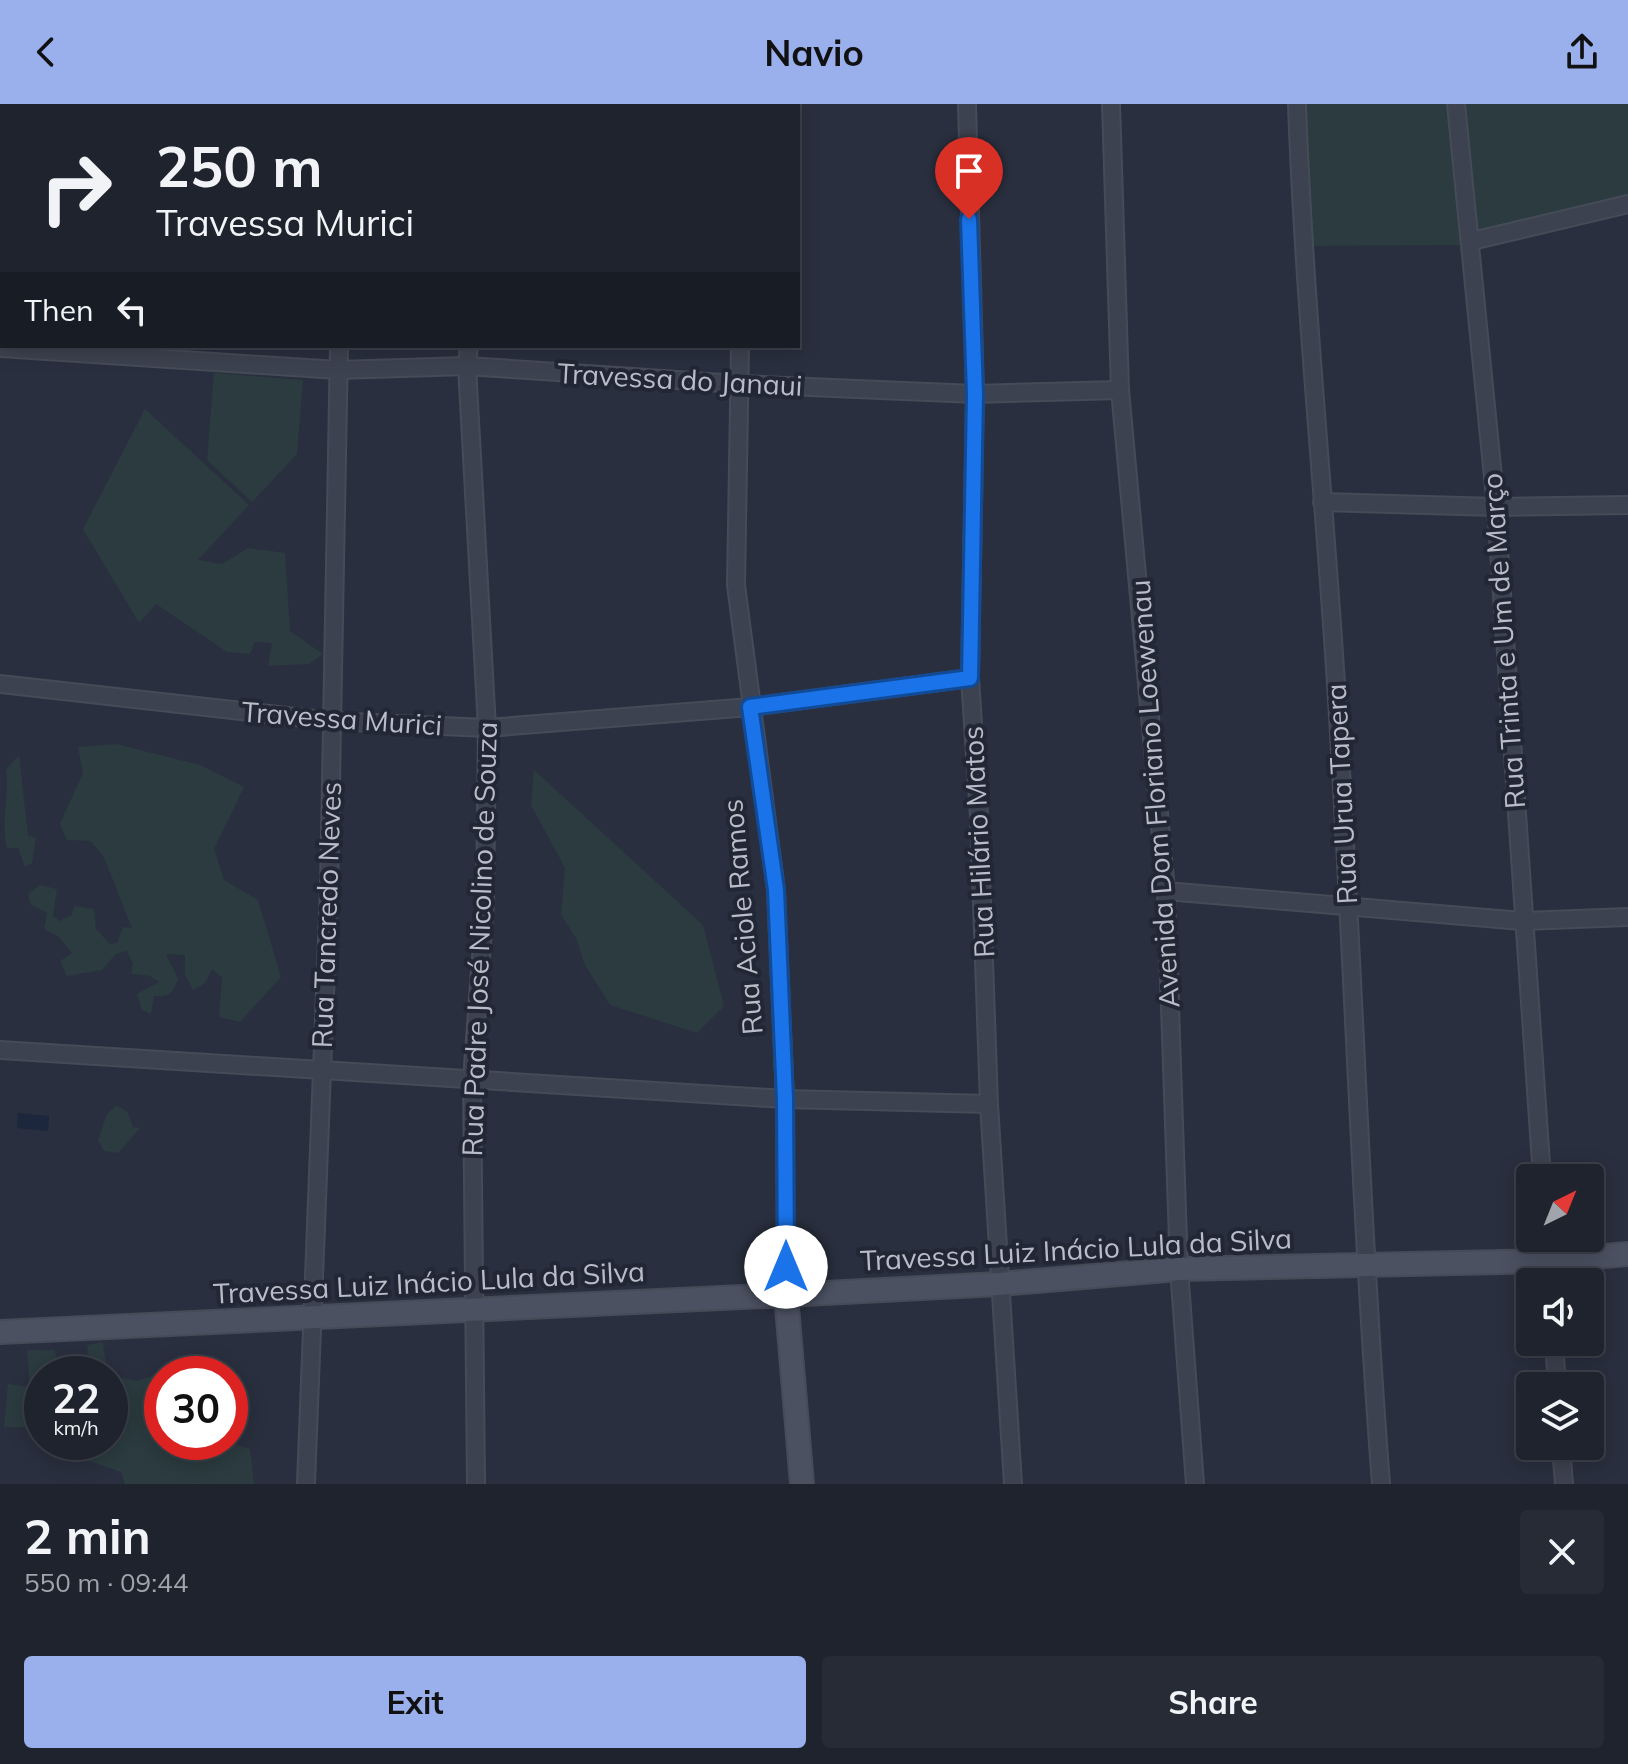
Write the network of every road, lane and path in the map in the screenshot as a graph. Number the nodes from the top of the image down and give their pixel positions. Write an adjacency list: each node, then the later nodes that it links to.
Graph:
1 (967, 104): 16 (street, Rua Hilário Matos)
2 (1111, 104): 15 (street, Avenida Dom Floriano Loewenau)
3 (1297, 104): 17 (street, Rua Urua Tapera)
4 (1456, 104): 6 (street, Rua Trinta e Um de Março)
5 (1628, 204): 6 (street)
6 (1472, 241): 19 (street, Rua Trinta e Um de Março)
7 (0, 348): 11 (street, Travessa do Janaui)
8 (339, 348): 13 (street, Rua Tancredo Neves)
9 (469, 348): 12 (street, Rua Padre José Nicolino de Souza)
10 (740, 348): 14 (street, Rua Aciole Ramos)
11 (150, 352): 13 (street, Travessa do Janaui)
12 (467, 366): 13 (street, Travessa do Janaui); 14 (street, Travessa do Janaui); 24 (street, Rua Padre José Nicolino de Souza)
13 (338, 370): 23 (street, Rua Tancredo Neves)
14 (738, 384): 16 (street, Travessa do Janaui); 22 (street, Rua Aciole Ramos)
15 (1120, 390): 16 (street, Travessa do Janaui); 25 (street, Avenida Dom Floriano Loewenau)
16 (975, 394): 20 (street, Rua Hilário Matos)
17 (1322, 502): 19 (street); 26 (street, Rua Urua Tapera)
18 (1628, 505): 19 (street)
19 (1496, 507): 28 (street, Rua Trinta e Um de Março)
20 (970, 678): 22 (street, Travessa Murici); 33 (street, Rua Hilário Matos)
21 (0, 684): 23 (street, Travessa Murici)
22 (750, 707): 24 (street, Travessa Murici); 32 (street, Rua Aciole Ramos)
23 (331, 721): 24 (street, Travessa Murici); 30 (street, Rua Tancredo Neves)
24 (487, 728): 31 (street, Rua Padre José Nicolino de Souza)
25 (1166, 891): 26 (street); 38 (street, Avenida Dom Floriano Loewenau)
26 (1346, 908): 28 (street); 36 (street, Rua Urua Tapera)
27 (1628, 917): 28 (street)
28 (1522, 921): 34 (street, Rua Trinta e Um de Março)
29 (0, 1050): 30 (street)
30 (322, 1069): 31 (street); 43 (street, Rua Tancredo Neves)
31 (472, 1080): 32 (street); 42 (street, Rua Padre José Nicolino de Souza)
32 (785, 1099): 33 (street); 41 (street, Rua Aciole Ramos)
33 (989, 1104): 40 (street, Rua Hilário Matos)
34 (1541, 1164)
35 (1628, 1254): 37 (street, Travessa Luiz Inácio Lula da Silva)
36 (1364, 1263): 38 (street, Travessa Luiz Inácio Lula da Silva); 39 (street, Travessa Luiz Inácio Lula da Silva); 51 (street, Rua Urua Tapera)
37 (1567, 1268)
38 (1179, 1269): 40 (street, Travessa Luiz Inácio Lula da Silva); 50 (street, Avenida Dom Floriano Loewenau)
39 (1516, 1270)
40 (999, 1284): 41 (street, Travessa Luiz Inácio Lula da Silva); 49 (street, Rua Hilário Matos)
41 (786, 1295): 42 (street, Travessa Luiz Inácio Lula da Silva); 48 (street, Rua Aciole Ramos)
42 (473, 1311): 43 (street, Travessa Luiz Inácio Lula da Silva); 47 (street, Rua Padre José Nicolino de Souza)
43 (311, 1318): 44 (street, Travessa Luiz Inácio Lula da Silva); 46 (street, Rua Tancredo Neves)
44 (0, 1332)
45 (1562, 1460): 52 (street)
46 (306, 1484)
47 (476, 1484)
48 (802, 1484)
49 (1013, 1484)
50 (1195, 1484)
51 (1381, 1484)
52 (1564, 1484)

